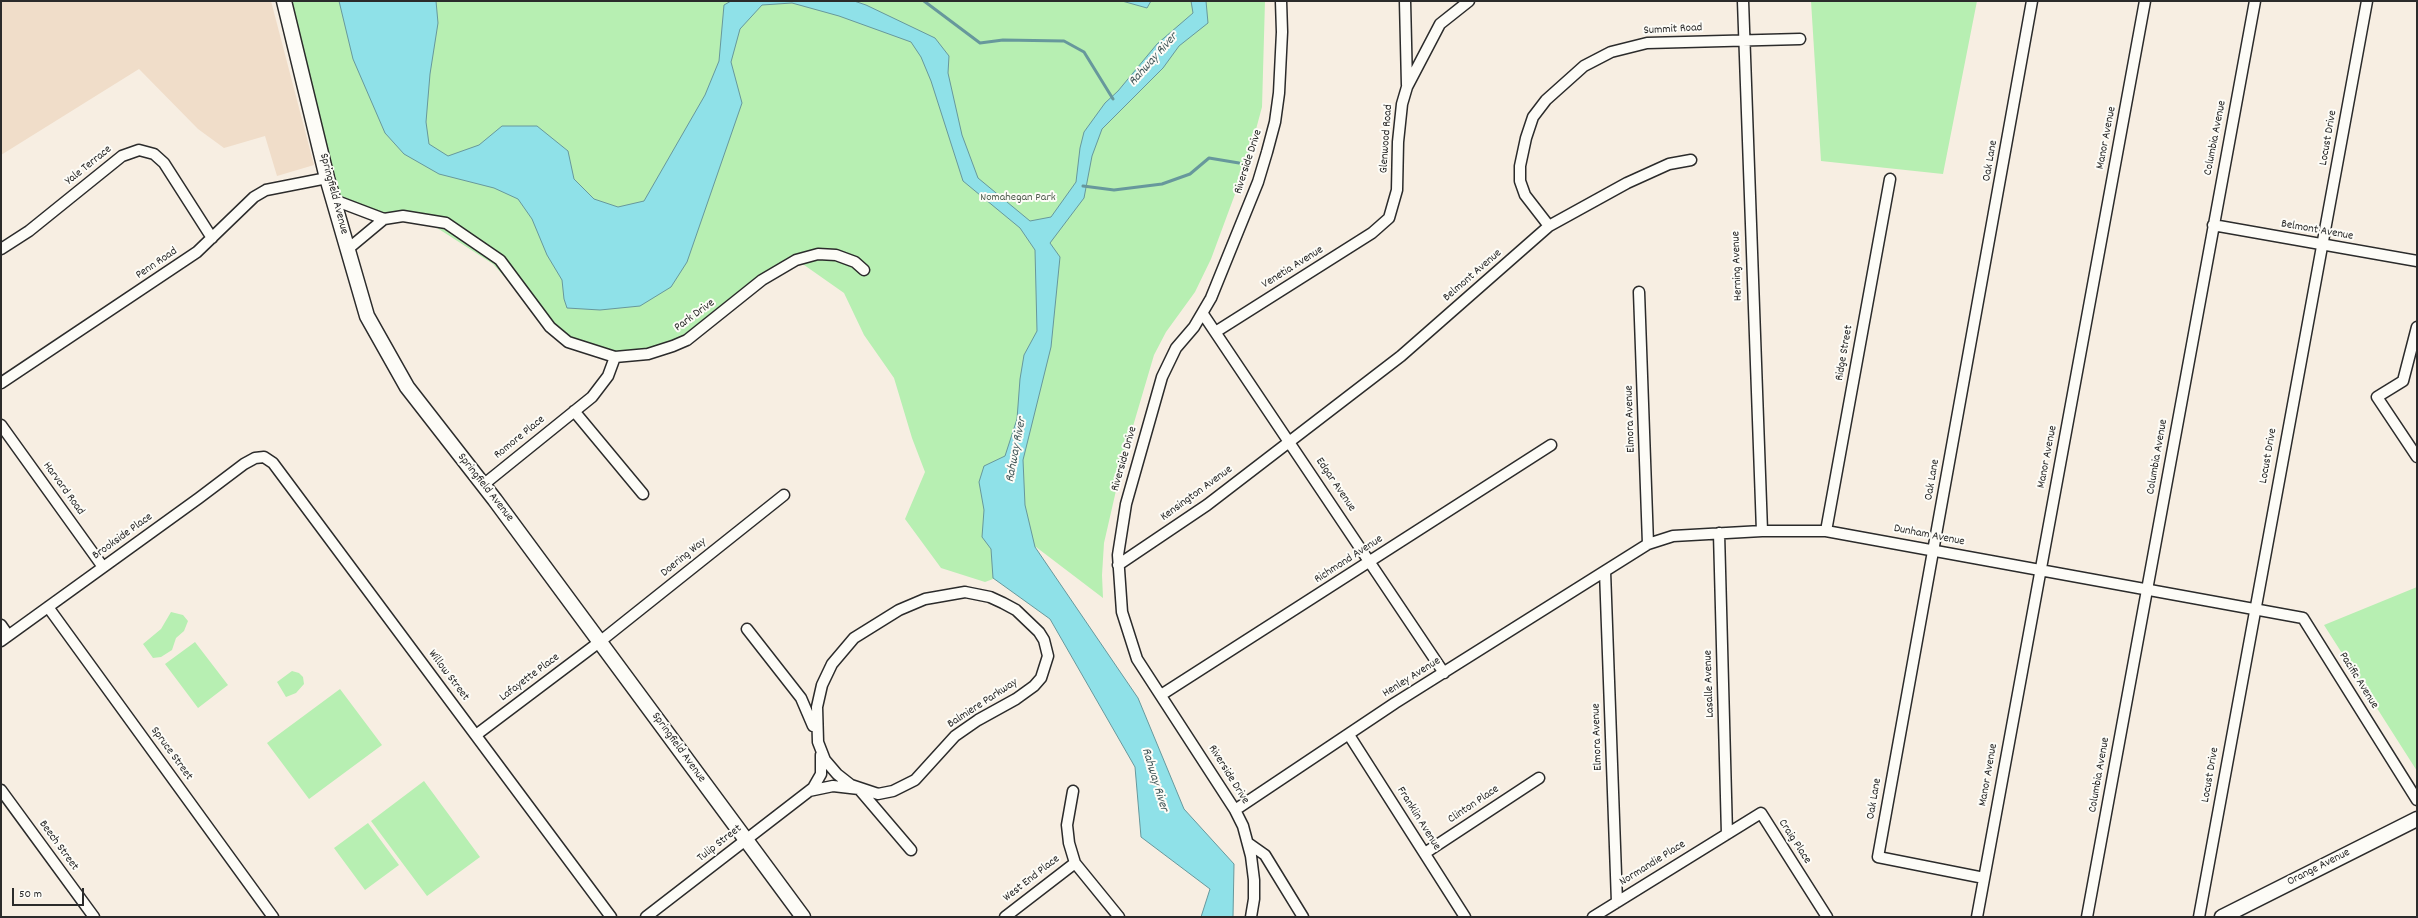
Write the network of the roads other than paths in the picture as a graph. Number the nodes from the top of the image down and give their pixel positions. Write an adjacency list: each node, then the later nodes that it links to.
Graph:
1 (284, 1): 14 (street, Springfield Avenue)
2 (1281, 1): 28 (street, Riverside Drive)
3 (1405, 1): 12 (street)
4 (1469, 1): 12 (street, Glenwood Road)
5 (1743, 1): 11 (street, Herning Avenue)
6 (2032, 1): 46 (street, Oak Lane)
7 (2145, 1): 50 (street, Manor Avenue)
8 (2255, 1): 18 (street, Columbia Avenue)
9 (2367, 1): 22 (street, Locust Drive)
10 (1800, 39): 11 (street, Summit Road)
11 (1744, 40): 20 (street, Summit Road); 42 (street, Herning Avenue)
12 (1407, 87): 19 (street, Glenwood Road)
13 (1691, 160): 20 (street, Belmont Avenue)
14 (327, 178): 16 (street, Springfield Avenue); 21 (street, Penn Road)
15 (1890, 179): 43 (street, Ridge Street)
16 (334, 200): 17 (street, Park Drive); 24 (street, Springfield Avenue)
17 (384, 219): 24 (street); 31 (street, Park Drive)
18 (2213, 225): 22 (street, Belmont Avenue); 52 (street, Columbia Avenue)
19 (1382, 226): 30 (street, Venetia Avenue)
20 (1549, 226): 35 (street, Belmont Avenue)
21 (212, 238): 23 (street, Yale Terrace); 32 (street, Penn Road)
22 (2322, 245): 25 (street, Belmont Avenue); 54 (street, Locust Drive)
23 (1, 249)
24 (348, 249): 39 (street, Springfield Avenue)
25 (2417, 261)
26 (864, 270): 31 (street, Park Drive)
27 (1639, 292): 45 (street, Elmora Avenue)
28 (1203, 314): 30 (street, Edgar Avenue); 48 (street, Riverside Drive)
29 (2417, 327): 37 (street)
30 (1216, 331): 35 (street, Edgar Avenue)
31 (615, 357): 33 (street, Romore Place)
32 (1, 383)
33 (574, 411): 39 (street, Romore Place); 40 (street)
34 (1, 426): 49 (street, Harvard Road)
35 (1290, 441): 47 (street, Edgar Avenue); 48 (street, Kensington Avenue)
36 (1551, 445): 47 (street, Richmond Avenue)
37 (2417, 457)
38 (260, 458): 49 (street, Brookside Place); 61 (street, Willow Street)
39 (483, 485): 58 (street, Springfield Avenue)
40 (643, 494)
41 (784, 495): 58 (street, Doering Way)
42 (1762, 531): 43 (street, Dunham Avenue); 44 (street, Dunham Avenue)
43 (1826, 531): 46 (street, Dunham Avenue)
44 (1719, 533): 45 (street, Dunham Avenue); 72 (street, Lasalle Avenue)
45 (1648, 544): 51 (street, Dunham Avenue)
46 (1933, 550): 50 (street, Dunham Avenue); 78 (street, Oak Lane)
47 (1370, 562): 59 (street, Edgar Avenue); 60 (street, Richmond Avenue)
48 (1118, 565): 60 (street, Riverside Drive)
49 (104, 567): 53 (street, Brookside Place)
50 (2040, 571): 52 (street, Dunham Avenue); 78 (street, Manor Avenue)
51 (1605, 572): 59 (street, Henley Avenue); 79 (street, Elmora Avenue)
52 (2147, 590): 54 (street, Dunham Avenue); 94 (street, Columbia Avenue)
53 (48, 607): 57 (street, Brookside Place); 82 (street, Spruce Street)
54 (2255, 609): 69 (street, Pacific Avenue); 95 (street, Locust Drive)
55 (1, 625): 57 (street)
56 (748, 629): 63 (street)
57 (5, 638)
58 (600, 642): 61 (street, Lafayette Place); 73 (street, Springfield Avenue)
59 (1444, 672): 62 (street, Henley Avenue)
60 (1161, 695): 70 (street, Riverside Drive)
61 (476, 735): 83 (street, Willow Street)
62 (1349, 735): 70 (street, Henley Avenue); 76 (street, Franklin Avenue)
63 (821, 753): 65 (street); 65 (street, Balmiere Parkway); 67 (street)
64 (1539, 778): 76 (street, Clinton Place)
65 (859, 789): 67 (street); 75 (street)
66 (1, 790): 81 (street, Beech Street)
67 (809, 791): 73 (street, Tulip Street)
68 (1073, 791): 77 (street)
69 (2417, 800)
70 (1235, 810): 74 (street, Riverside Drive)
71 (2417, 819): 80 (street, Orange Avenue)
72 (1727, 834): 79 (street, Normandie Place); 92 (street, Craig Place)
73 (746, 840): 84 (street, Tulip Street); 85 (street, Springfield Avenue)
74 (1248, 843): 88 (street, Riverside Drive); 89 (street)
75 (911, 850)
76 (1425, 853): 90 (street, Franklin Avenue)
77 (1075, 862): 86 (street, West End Place); 87 (street)
78 (1984, 878): 93 (street, Manor Avenue)
79 (1617, 902): 91 (street, Normandie Place)
80 (2227, 916)
81 (94, 917)
82 (273, 917)
83 (611, 917)
84 (646, 917)
85 (804, 917)
86 (1005, 917)
87 (1119, 917)
88 (1251, 917)
89 (1303, 917)
90 (1465, 917)
91 (1593, 917)
92 (1827, 917)
93 (1978, 917)
94 (2087, 917)
95 (2198, 917)

